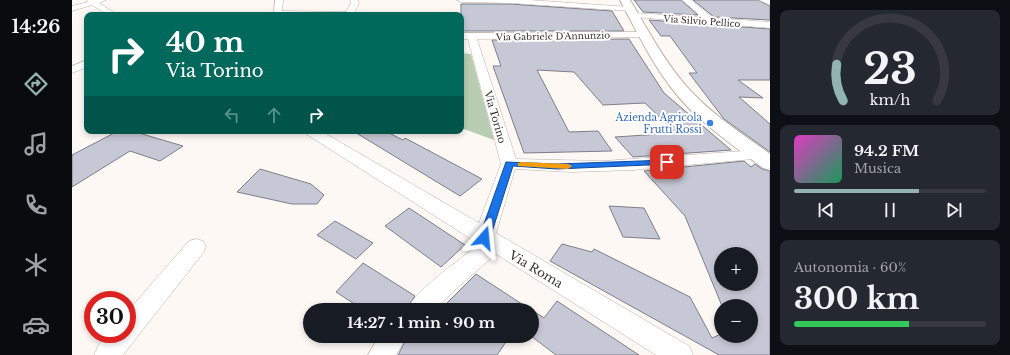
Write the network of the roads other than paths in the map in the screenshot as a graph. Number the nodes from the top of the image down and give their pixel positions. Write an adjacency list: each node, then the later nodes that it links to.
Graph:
1 (102, 0): 7 (street)
2 (279, 0): 12 (street)
3 (354, 0): 13 (street)
4 (461, 0): 10 (street)
5 (686, 0): 14 (street)
6 (763, 0): 8 (street)
7 (92, 2): 9 (street); 11 (street)
8 (770, 3)
9 (73, 8)
10 (630, 8): 14 (street, Via Silvio Pellico); 16 (main road)
11 (109, 12)
12 (278, 12)
13 (350, 12)
14 (711, 21): 15 (street, Via Silvio Pellico)
15 (770, 25)
16 (645, 35): 17 (street, Via Gabriele D'Annunzio); 21 (main road)
17 (467, 37): 22 (street, Via Torino)
18 (84, 64): 19 (street)
19 (72, 70)
20 (316, 134): 23 (street, Via Roma)
21 (764, 159): 22 (street)
22 (509, 164): 23 (street)
23 (489, 241): 25 (street); 31 (street, Via Roma)
24 (196, 247): 26 (street)
25 (426, 303)
26 (136, 319)
27 (117, 343): 29 (street)
28 (389, 343): 30 (street)
29 (107, 355)
30 (381, 355)
31 (680, 355)

